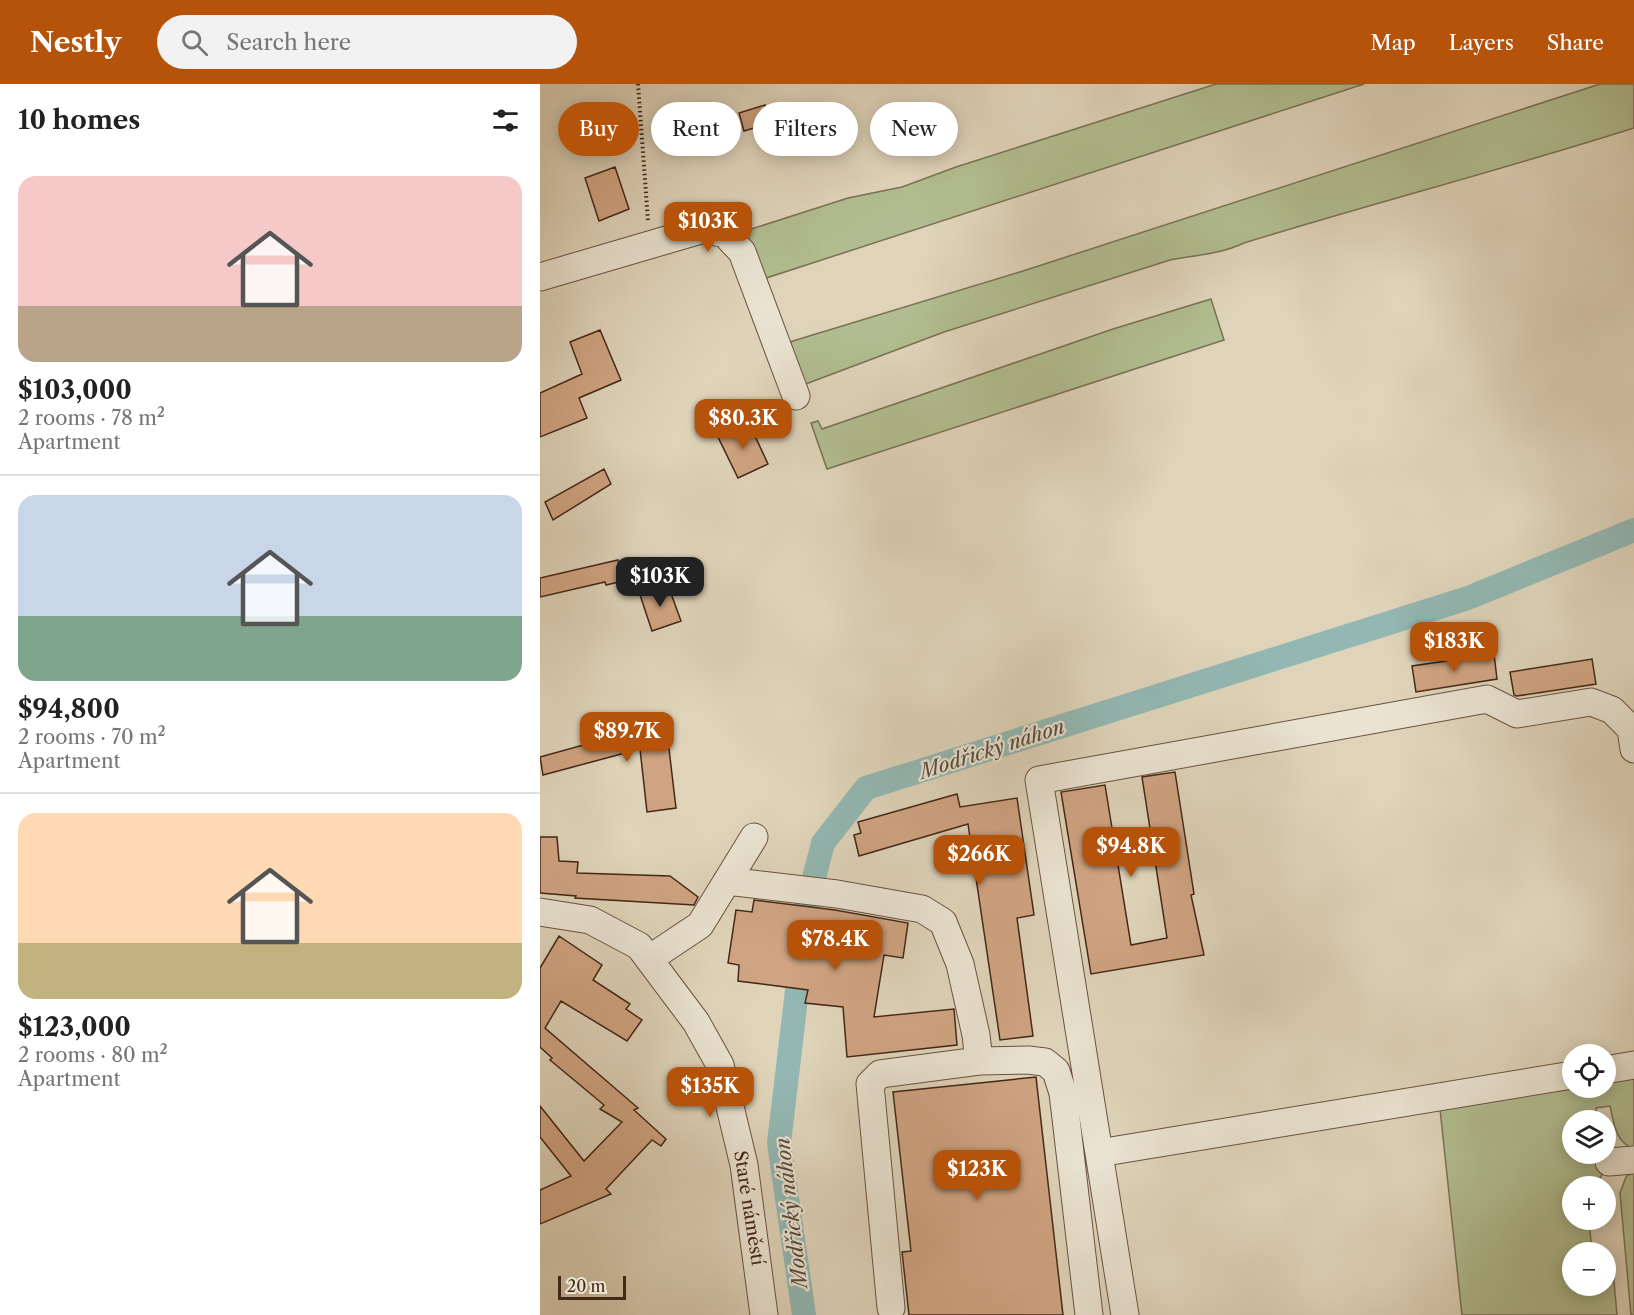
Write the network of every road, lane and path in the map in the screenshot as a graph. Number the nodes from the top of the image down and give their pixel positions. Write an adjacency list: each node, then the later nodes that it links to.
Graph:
1 (638, 84): 2 (path)
2 (649, 246): 3 (street); 4 (street)
3 (540, 277)
4 (796, 396)
5 (1634, 749): 14 (street)
6 (754, 837): 7 (street)
7 (727, 881): 9 (street); 10 (street)
8 (540, 912): 9 (street, Staré náměstí)
9 (649, 959): 16 (street, Staré náměstí)
10 (979, 1061): 15 (street); 17 (street)
11 (1634, 1065): 12 (street)
12 (1616, 1068)
13 (1562, 1078): 14 (street)
14 (1099, 1154): 18 (street)
15 (891, 1308)
16 (764, 1315)
17 (1089, 1315)
18 (1125, 1315)

